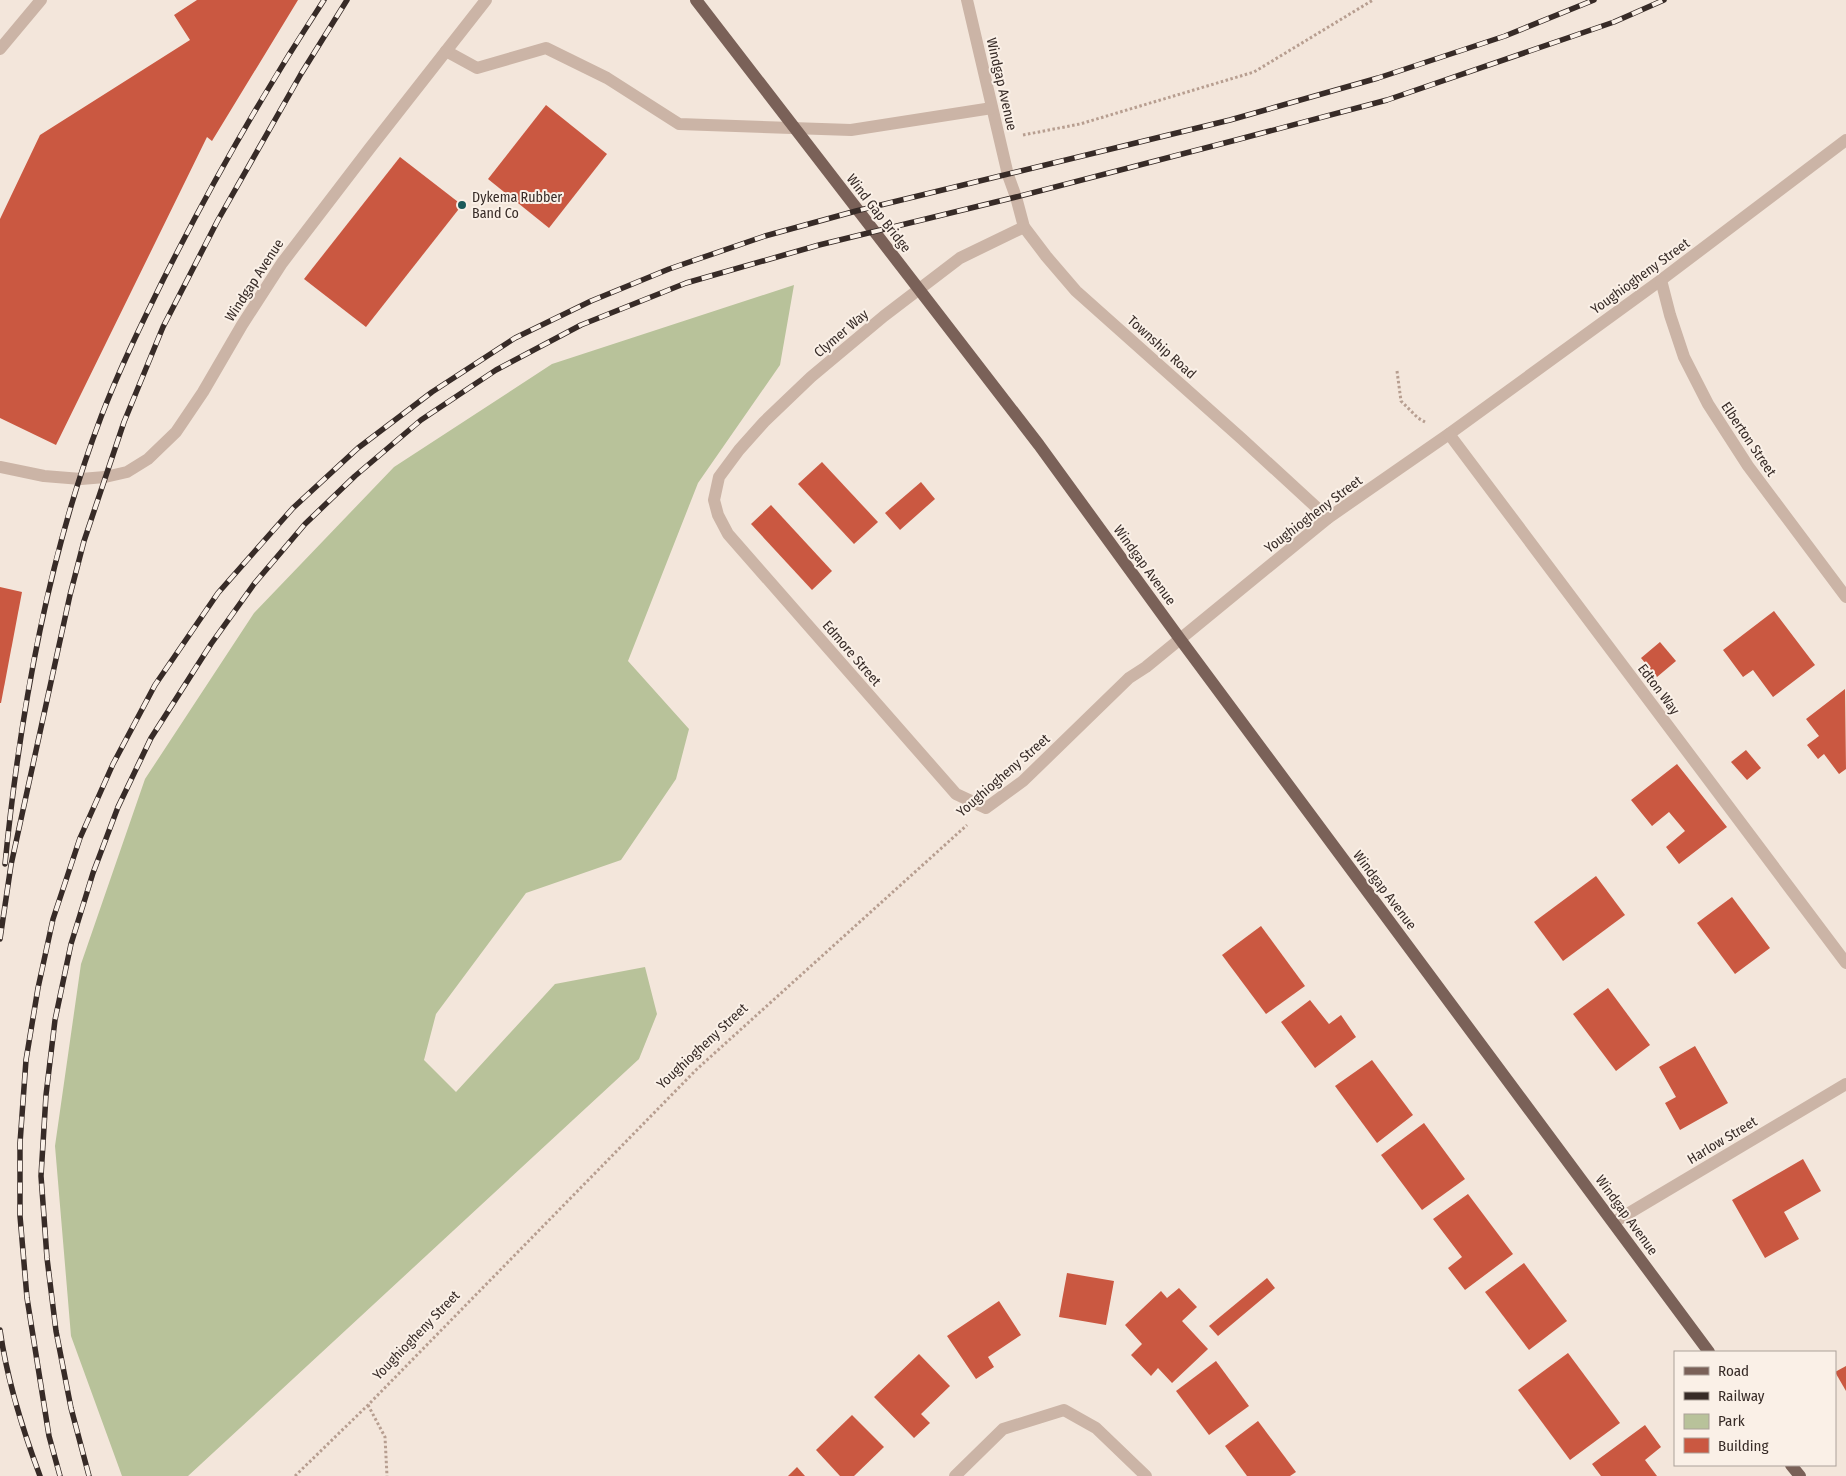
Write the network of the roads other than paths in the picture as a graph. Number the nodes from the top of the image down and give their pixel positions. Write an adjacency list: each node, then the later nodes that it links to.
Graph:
1 (41, 0): 5 (street)
2 (486, 0): 6 (street, Windgap Avenue)
3 (696, 0): 13 (main road, Wind Gap Bridge)
4 (967, 0): 7 (street, Windgap Avenue)
5 (0, 49)
6 (446, 51): 7 (street); 14 (street, Windgap Avenue)
7 (992, 108): 9 (street, Windgap Avenue)
8 (1846, 140): 11 (street, Youghiogheny Street)
9 (1008, 175): 10 (street, Township Road)
10 (1024, 227): 15 (street, Clymer Way); 16 (street, Township Road)
11 (1661, 280): 12 (street, Youghiogheny Street); 17 (street, Elberton Street)
12 (1449, 434): 16 (street, Youghiogheny Street); 20 (street, Edton Way)
13 (1039, 445): 18 (main road, Windgap Avenue)
14 (0, 467)
15 (714, 500): 19 (street, Edmore Street)
16 (1328, 518): 18 (street, Youghiogheny Street)
17 (1846, 597)
18 (1180, 639): 19 (street, Youghiogheny Street); 22 (main road, Windgap Avenue)
19 (986, 808)
20 (1846, 963)
21 (1846, 1084): 22 (street, Harlow Street)
22 (1614, 1222): 23 (main road, Windgap Avenue)
23 (1708, 1351)
24 (955, 1476): 25 (street)
25 (1146, 1476)

